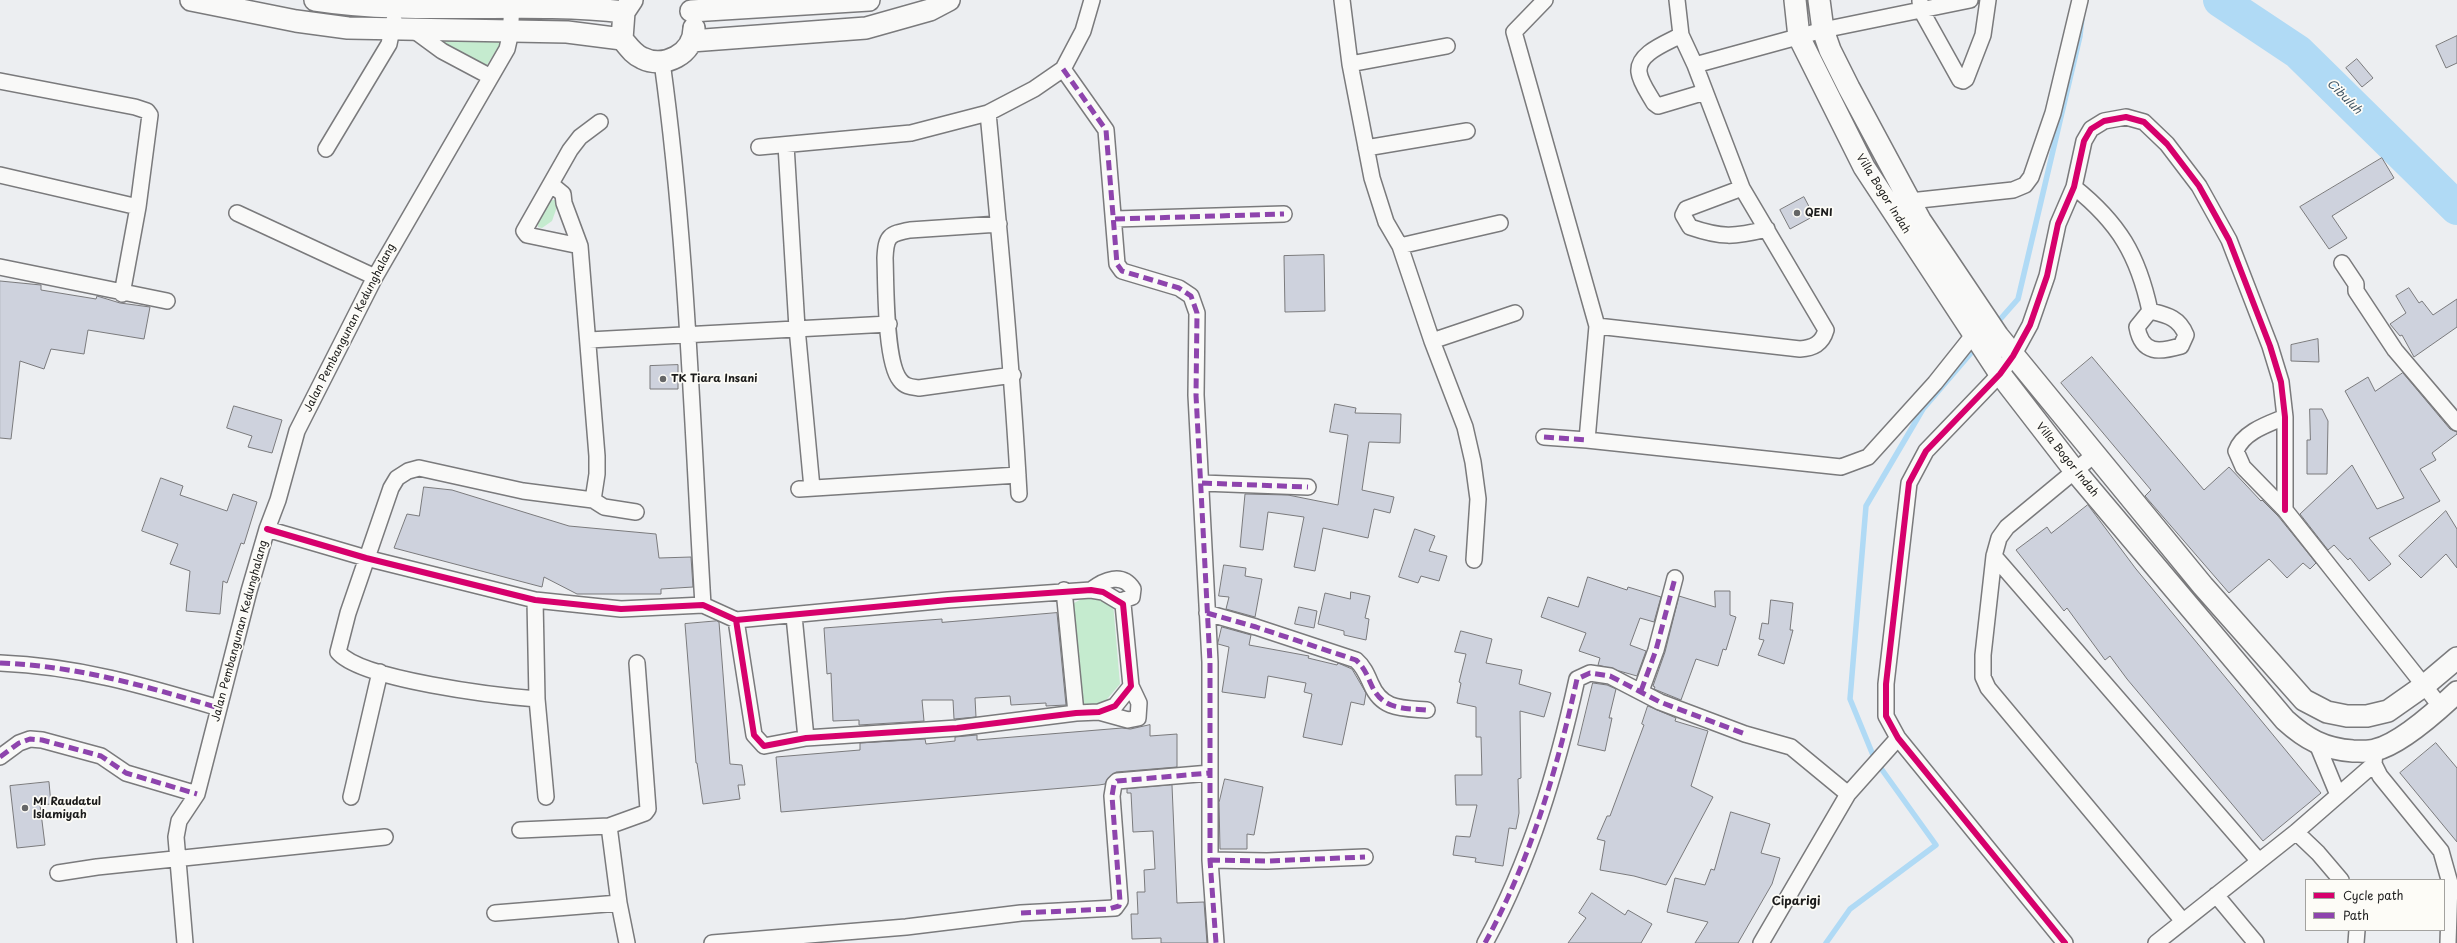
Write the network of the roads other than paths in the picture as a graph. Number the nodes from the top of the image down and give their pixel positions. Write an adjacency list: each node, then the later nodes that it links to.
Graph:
1 (315, 0): 19 (street)
2 (869, 0): 18 (street)
3 (949, 0): 26 (street)
4 (1092, 0): 31 (street)
5 (1342, 0): 29 (street)
6 (1545, 0): 64 (street)
7 (1677, 0): 23 (street)
8 (1796, 0): 24 (street, Villa Bogor Indah)
9 (1819, 0): 21 (street, Villa Bogor Indah)
10 (1970, 0): 16 (street)
11 (1988, 0): 16 (street)
12 (2080, 0): 46 (street)
13 (204, 1): 20 (street)
14 (554, 3): 15 (street); 17 (street)
15 (512, 5): 19 (street); 22 (street, Jalan Pembangunan Kedunghalang)
16 (1920, 5): 21 (street)
17 (628, 6): 25 (street)
18 (688, 6): 26 (street)
19 (394, 7): 20 (street)
20 (403, 29): 22 (street); 32 (street); 41 (street)
21 (1823, 30): 24 (street); 46 (street, Villa Bogor Indah)
22 (511, 31): 25 (street); 32 (street, Jalan Pembangunan Kedunghalang)
23 (1681, 35): 30 (street); 34 (street)
24 (1799, 37): 30 (street); 67 (street, Villa Bogor Indah)
25 (622, 39): 28 (street)
26 (691, 41): 28 (street)
27 (1447, 46): 29 (street)
28 (662, 62): 66 (street)
29 (1350, 64): 40 (street)
30 (1695, 65): 34 (street)
31 (1063, 69): 35 (street); 50 (street)
32 (490, 76): 58 (street, Jalan Pembangunan Kedunghalang)
33 (0, 81): 47 (street)
34 (1705, 92): 45 (street)
35 (988, 113): 38 (street); 52 (street)
36 (600, 122): 43 (street)
37 (1467, 131): 40 (street)
38 (786, 145): 39 (street); 65 (street)
39 (759, 148)
40 (1366, 148): 55 (street)
41 (326, 149)
42 (0, 175): 47 (street)
43 (552, 185): 54 (street); 54 (street)
44 (2074, 187): 61 (street); 70 (street); 73 (street)
45 (1742, 188): 53 (street); 53 (street)
46 (1910, 201): 67 (street, Villa Bogor Indah)
47 (138, 207): 59 (street)
48 (236, 213): 58 (street)
49 (1284, 214): 50 (street)
50 (1115, 219): 80 (street)
51 (1500, 223): 55 (street)
52 (999, 224): 63 (street); 72 (street)
53 (1767, 229): 64 (street)
54 (580, 246): 68 (street)
55 (1400, 246): 69 (street)
56 (2342, 263): 74 (street)
57 (0, 267): 59 (street)
58 (374, 277): 86 (street, Jalan Pembangunan Kedunghalang)
59 (122, 294): 60 (street)
60 (166, 301)
61 (2150, 311)
62 (1515, 313): 69 (street)
63 (888, 324): 65 (street); 72 (street)
64 (1597, 326): 76 (street)
65 (797, 328): 66 (street); 79 (street)
66 (687, 335): 68 (street); 95 (street)
67 (1983, 338): 70 (street, Villa Bogor Indah); 71 (street, Villa Bogor Indah); 76 (street)
68 (589, 340): 83 (street)
69 (1432, 341): 89 (street)
70 (2014, 356): 71 (street); 77 (street, Villa Bogor Indah)
71 (2000, 374): 78 (street, Villa Bogor Indah); 114 (street)
72 (1013, 375): 79 (street)
73 (2285, 417): 84 (street); 84 (street)
74 (2457, 424)
75 (1544, 437): 76 (street)
76 (1587, 440)
77 (2094, 455): 78 (street); 103 (street, Villa Bogor Indah)
78 (2075, 471): 87 (street); 115 (street, Villa Bogor Indah)
79 (1018, 475): 82 (street)
80 (1202, 484): 81 (street); 96 (street)
81 (1308, 487)
82 (1019, 494)
83 (593, 500): 85 (street); 88 (street)
84 (2285, 510): 103 (street)
85 (636, 512)
86 (267, 528): 88 (street); 109 (street, Jalan Pembangunan Kedunghalang)
87 (1994, 556): 131 (street); 137 (street)
88 (366, 558): 93 (street); 102 (street)
89 (1474, 560)
90 (1674, 578): 105 (street)
91 (1064, 590): 92 (street); 97 (street); 111 (street)
92 (1091, 590): 94 (street); 94 (street)
93 (535, 600): 95 (street); 107 (street)
94 (1120, 601): 104 (street)
95 (703, 605): 98 (street)
96 (1207, 613): 110 (street); 118 (street)
97 (794, 616): 98 (street); 113 (street)
98 (736, 620): 113 (street)
99 (2457, 658): 103 (street, Villa Bogor Indah)
100 (637, 663): 124 (street)
101 (0, 664): 109 (street)
102 (380, 672): 107 (street); 122 (street)
103 (2425, 685): 108 (street)
104 (1131, 686): 112 (street); 112 (street)
105 (1641, 691): 120 (street); 143 (street)
106 (2457, 692): 108 (street, Villa Bogor Indah)
107 (537, 699): 123 (street)
108 (2442, 707): 117 (street, Villa Bogor Indah)
109 (219, 708): 119 (street, Jalan Pembangunan Kedunghalang)
110 (1427, 710)
111 (1076, 712): 112 (street); 113 (street)
112 (1099, 712)
113 (806, 738)
114 (1898, 738): 120 (street); 145 (street)
115 (2317, 744): 117 (street, Villa Bogor Indah); 121 (street)
116 (0, 757): 119 (street)
117 (2375, 757): 121 (street); 149 (street)
118 (1210, 773): 130 (street); 141 (street)
119 (197, 794): 129 (street, Jalan Pembangunan Kedunghalang)
120 (1848, 794): 144 (street)
121 (2338, 794): 126 (street)
122 (351, 797)
123 (546, 797)
124 (609, 826): 125 (street); 135 (street)
125 (520, 830)
126 (2296, 832): 131 (street); 133 (street)
127 (385, 837): 129 (street)
128 (1365, 857): 130 (street)
129 (177, 859): 132 (street); 139 (street, Jalan Pembangunan Kedunghalang)
130 (1210, 860): 142 (street)
131 (2258, 860): 134 (street)
132 (58, 873)
133 (2339, 879)
134 (2216, 895): 137 (street); 147 (street)
135 (619, 903): 136 (street); 140 (street)
136 (495, 913)
137 (2182, 920): 146 (street)
138 (2357, 931): 148 (street)
139 (185, 943)
140 (627, 943)
141 (712, 943)
142 (1216, 943)
143 (1485, 943)
144 (1761, 943)
145 (2065, 943)
146 (2156, 943)
147 (2256, 943)
148 (2356, 943)
149 (2448, 943)

